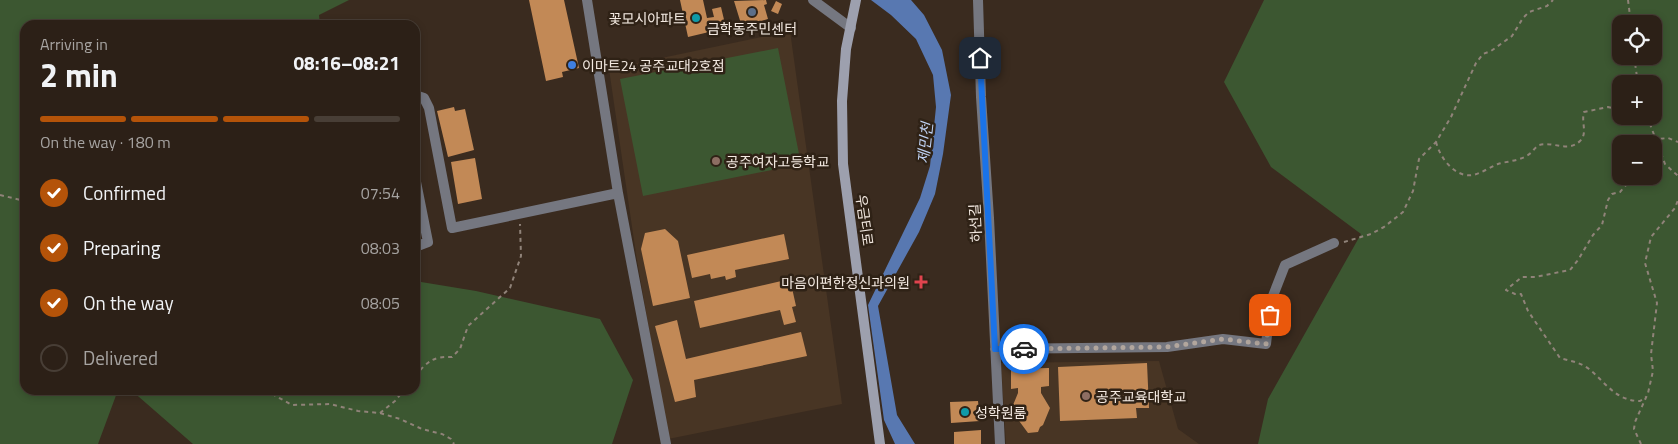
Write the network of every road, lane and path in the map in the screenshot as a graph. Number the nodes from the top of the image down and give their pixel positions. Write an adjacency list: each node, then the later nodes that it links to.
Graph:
1 (588, 0): 17 (street)
2 (813, 0): 8 (street)
3 (978, 0): 25 (street, 하선길)
4 (1554, 0): 12 (path)
5 (1628, 0): 7 (path)
6 (856, 2): 8 (main road, 우금티로)
7 (1630, 15)
8 (851, 28): 33 (main road, 우금티로)
9 (420, 97): 22 (street)
10 (1612, 109): 12 (path)
11 (1662, 138): 13 (path)
12 (1436, 142): 23 (path)
13 (1678, 142)
14 (1662, 155): 15 (path)
15 (1678, 176)
16 (1625, 185): 29 (path)
17 (618, 194): 22 (street); 32 (street)
18 (0, 195): 19 (path)
19 (20, 200)
20 (1678, 200): 29 (path)
21 (420, 202): 24 (street)
22 (521, 214): 26 (path)
23 (1334, 243): 25 (street)
24 (420, 245)
25 (995, 349): 34 (street, 하선길)
26 (420, 370)
27 (275, 395): 30 (path)
28 (400, 395): 30 (path)
29 (1646, 397): 35 (path)
30 (380, 413): 31 (path)
31 (454, 444)
32 (666, 444)
33 (880, 444)
34 (1000, 444)
35 (1641, 444)

